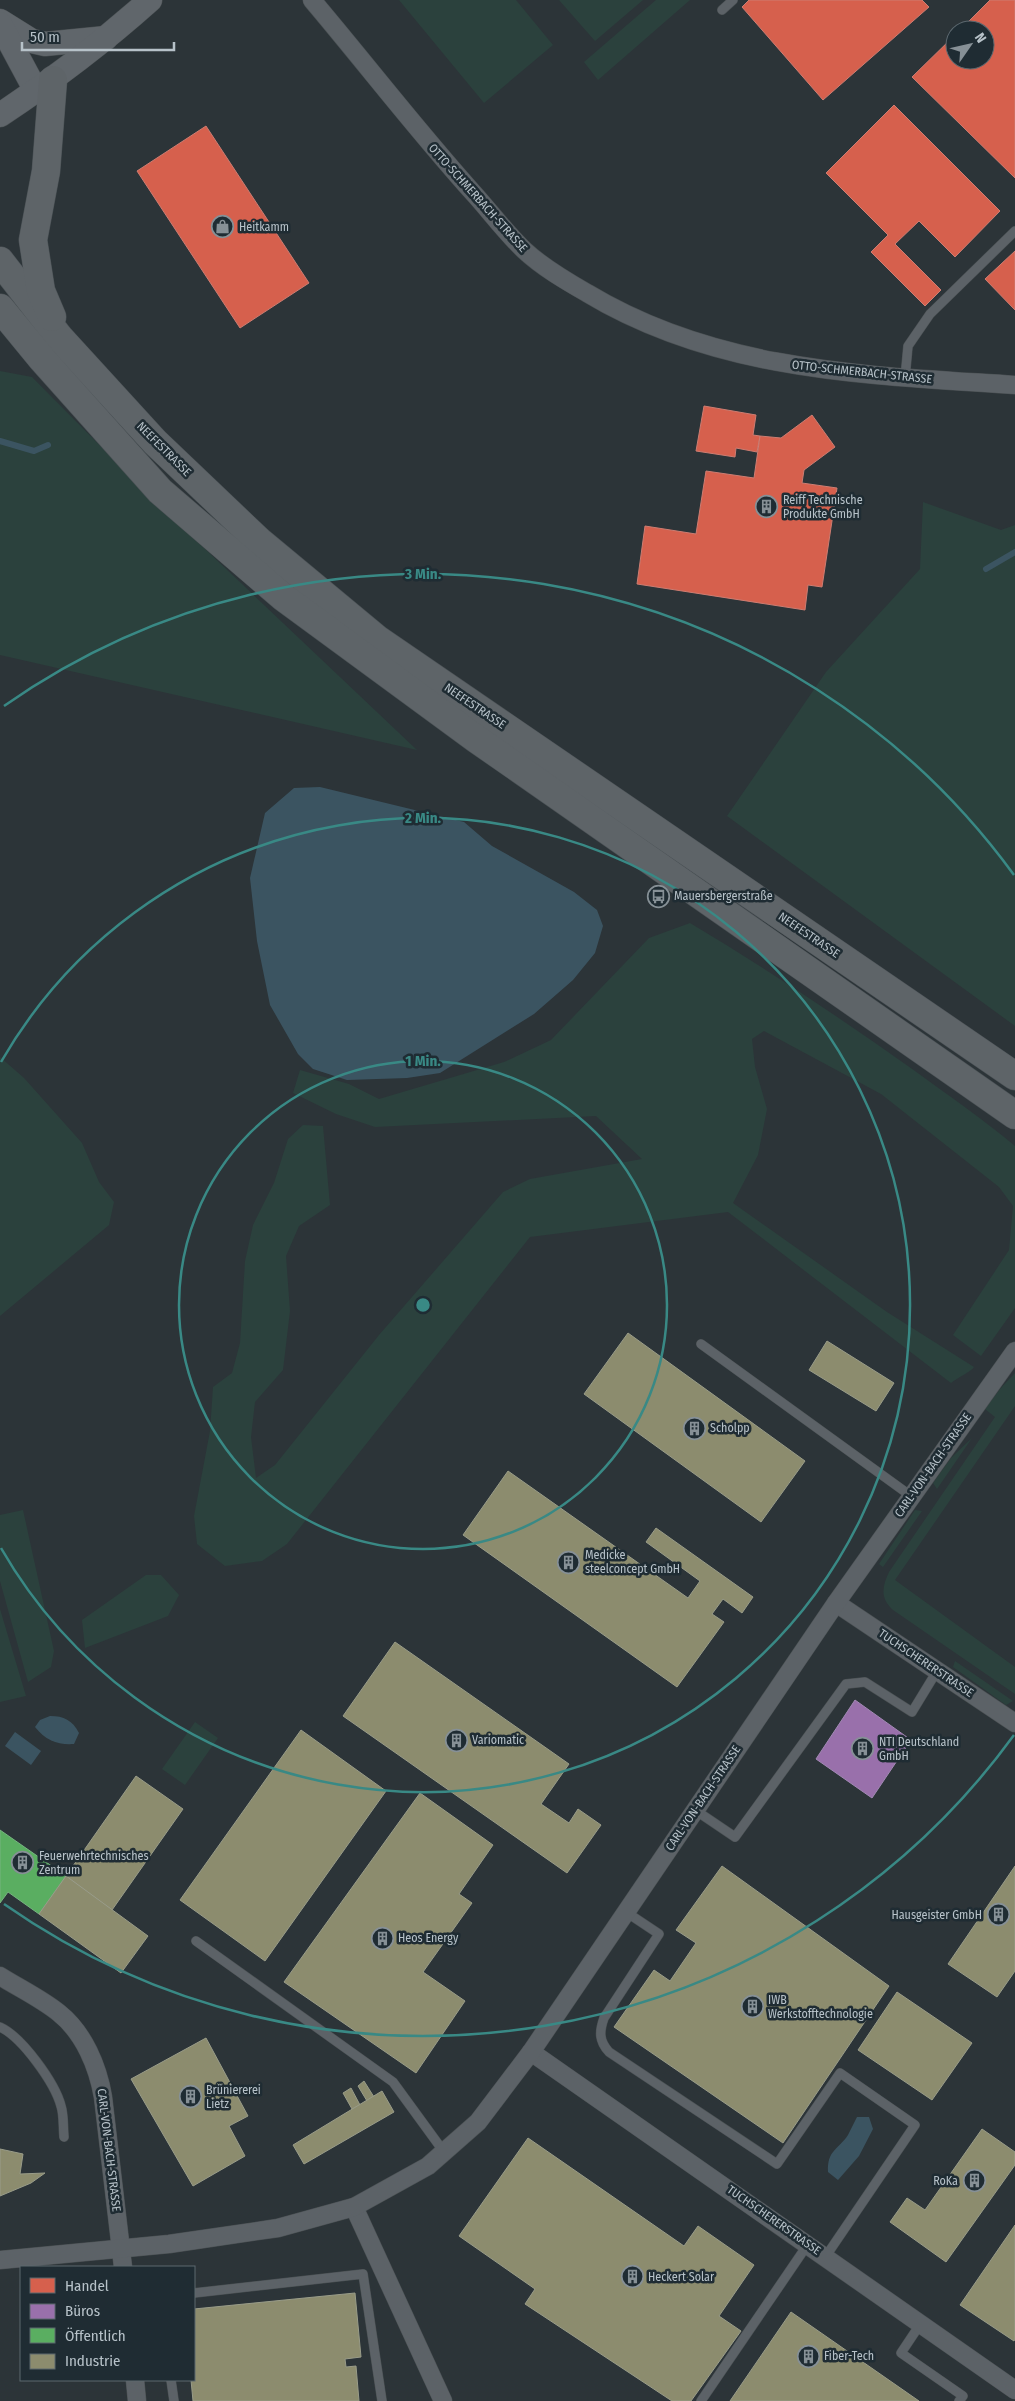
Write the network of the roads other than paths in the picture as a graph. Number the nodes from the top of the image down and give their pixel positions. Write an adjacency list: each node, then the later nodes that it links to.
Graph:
1 (150, 0): 6 (main road)
2 (312, 0): 15 (street, OTTO-SCHMERBACH-STRASSE)
3 (733, 0): 4 (lane)
4 (722, 10)
5 (0, 22): 6 (main road); 7 (main road)
6 (108, 38): 7 (main road)
7 (44, 86): 8 (main road); 12 (main road)
8 (0, 116)
9 (1015, 231): 15 (lane)
10 (0, 261): 12 (main road, NEEFESTRASSE)
11 (0, 308): 14 (main road, NEEFESTRASSE)
12 (59, 337): 17 (main road, NEEFESTRASSE)
13 (0, 341): 14 (main road)
14 (42, 360): 18 (main road, NEEFESTRASSE)
15 (906, 378): 16 (street, OTTO-SCHMERBACH-STRASSE)
16 (1015, 385)
17 (1015, 1076)
18 (1015, 1115)
19 (701, 1344): 21 (lane)
20 (1015, 1351): 21 (street, CARL-VON-BACH-STRASSE)
21 (911, 1496): 22 (street, CARL-VON-BACH-STRASSE)
22 (836, 1603): 23 (street, TUCHSCHERERSTRASSE); 25 (street, CARL-VON-BACH-STRASSE)
23 (938, 1671): 24 (street, TUCHSCHERERSTRASSE); 25 (lane)
24 (1015, 1723)
25 (695, 1810): 26 (street, CARL-VON-BACH-STRASSE)
26 (626, 1912): 30 (street, CARL-VON-BACH-STRASSE); 36 (lane)
27 (196, 1941): 32 (lane)
28 (0, 1976): 35 (street, CARL-VON-BACH-STRASSE)
29 (0, 2027): 31 (lane)
30 (532, 2052): 32 (street, CARL-VON-BACH-STRASSE); 34 (street, TUCHSCHERERSTRASSE)
31 (64, 2137)
32 (444, 2152): 33 (street, CARL-VON-BACH-STRASSE)
33 (354, 2207): 35 (street, CARL-VON-BACH-STRASSE); 47 (street)
34 (808, 2244): 36 (street, TUCHSCHERERSTRASSE); 48 (lane)
35 (121, 2249): 37 (street, CARL-VON-BACH-STRASSE); 38 (street, CARL-VON-BACH-STRASSE)
36 (826, 2256): 40 (street, TUCHSCHERERSTRASSE)
37 (0, 2260)
38 (123, 2266)
39 (195, 2293): 46 (lane)
40 (921, 2323): 43 (street, TUCHSCHERERSTRASSE); 49 (lane)
41 (135, 2381): 44 (street)
42 (171, 2381): 45 (lane)
43 (1015, 2390)
44 (137, 2401)
45 (174, 2401)
46 (382, 2401)
47 (443, 2401)
48 (701, 2401)
49 (959, 2401)

